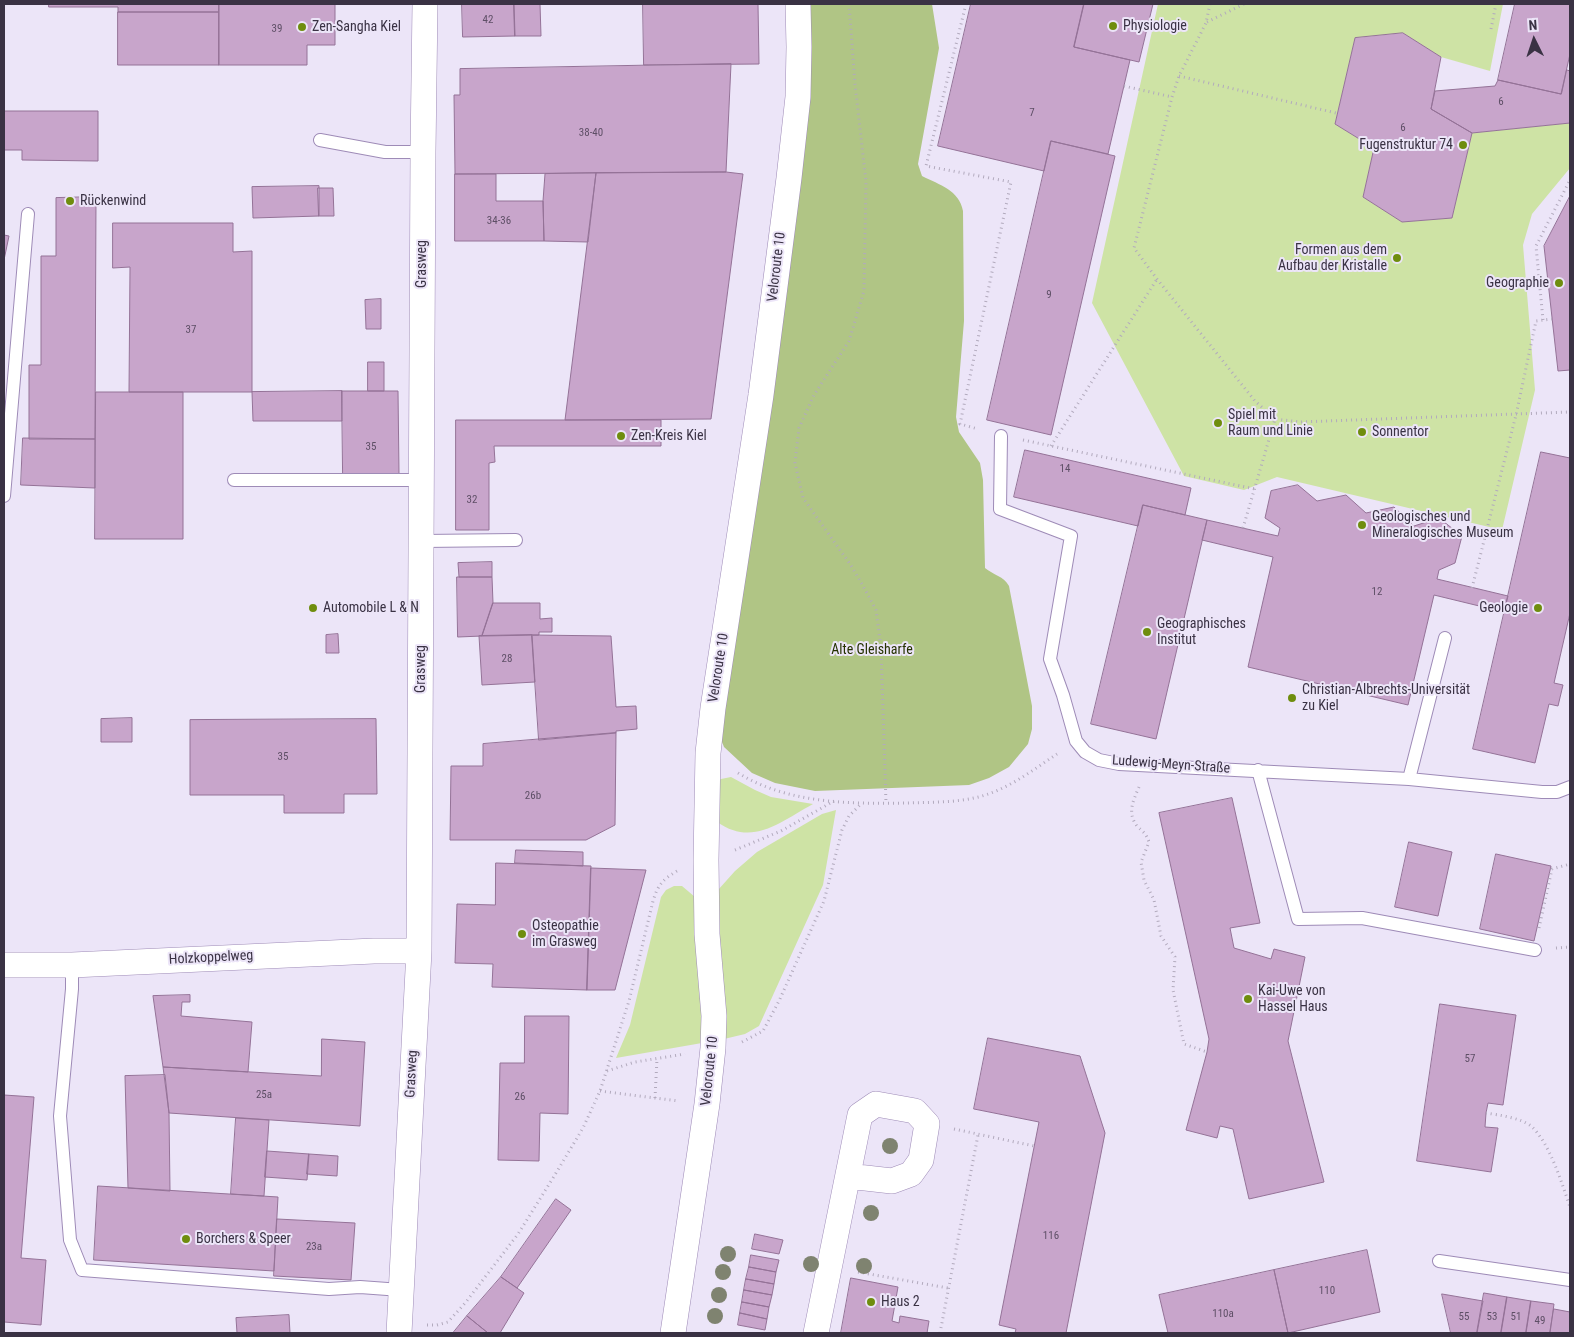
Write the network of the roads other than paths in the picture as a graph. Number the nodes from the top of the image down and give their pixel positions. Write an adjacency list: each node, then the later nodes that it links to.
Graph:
1 (425, 4): 4 (street, Grasweg)
2 (798, 4): 25 (street, Veloroute 10)
3 (320, 140): 4 (lane)
4 (423, 152): 8 (street, Grasweg)
5 (28, 214): 9 (lane)
6 (1001, 436): 13 (lane, Ludewig-Meyn-Straße)
7 (234, 480): 8 (lane)
8 (421, 480): 11 (street, Grasweg)
9 (4, 496)
10 (516, 540): 11 (lane)
11 (422, 541): 17 (street, Grasweg)
12 (1445, 638): 14 (lane)
13 (1258, 770): 14 (lane, Ludewig-Meyn-Straße); 16 (lane)
14 (1409, 779): 15 (lane, Ludewig-Meyn-Straße)
15 (1570, 787)
16 (1535, 950)
17 (418, 951): 19 (street, Holzkoppelweg); 23 (street, Grasweg)
18 (4, 965): 19 (street, Holzkoppelweg)
19 (72, 965): 23 (lane)
20 (848, 1176): 20 (street); 26 (street)
21 (1439, 1261): 22 (lane)
22 (1570, 1280)
23 (401, 1290): 24 (street, Grasweg)
24 (399, 1329)
25 (672, 1333)
26 (816, 1333)

